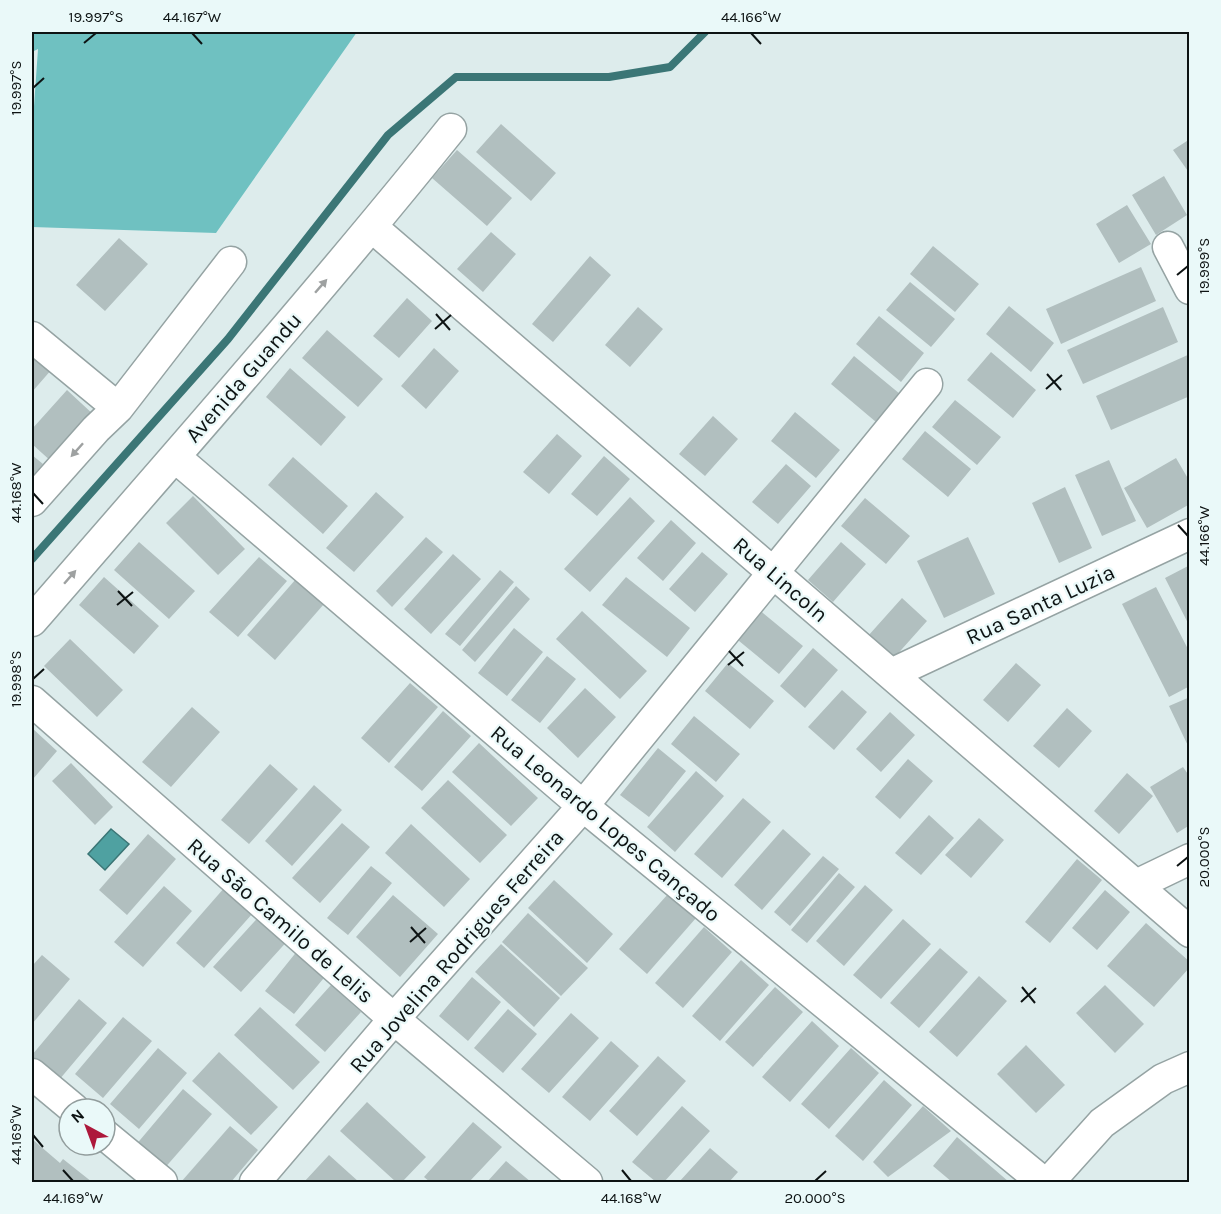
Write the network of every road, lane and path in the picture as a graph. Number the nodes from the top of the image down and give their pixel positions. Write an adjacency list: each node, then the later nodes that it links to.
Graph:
1 (451, 129): 2 (street, Avenida Guandu)
2 (372, 227): 9 (street, Avenida Guandu, one-way to 2); 12 (street, Rua Lincoln)
3 (1168, 247): 5 (street)
4 (231, 262): 8 (street)
5 (1190, 289)
6 (32, 337): 8 (street)
7 (927, 384): 12 (street, Rua Jovelina Rodrigues Ferreira)
8 (118, 408): 10 (street, one-way to 10)
9 (175, 457): 13 (street, Avenida Guandu, one-way to 9); 16 (street, Rua Leonardo Lopes Cançado)
10 (32, 501)
11 (1190, 534): 14 (street, Rua Santa Luzia)
12 (773, 572): 14 (street, Rua Lincoln); 16 (street, Rua Jovelina Rodrigues Ferreira)
13 (32, 621)
14 (891, 674): 18 (street, Rua Lincoln)
15 (32, 700): 20 (street, Rua São Camilo de Lelis)
16 (584, 806): 20 (street, Rua Jovelina Rodrigues Ferreira); 28 (street, Rua Leonardo Lopes Cançado)
17 (1190, 859): 18 (street)
18 (1136, 885): 19 (street, Rua Lincoln)
19 (1190, 932)
20 (394, 1019): 26 (street, Rua Jovelina Rodrigues Ferreira); 27 (street, Rua São Camilo de Lelis)
21 (1190, 1067): 29 (street)
22 (32, 1074): 23 (street)
23 (60, 1097)
24 (117, 1145): 25 (street)
25 (162, 1182)
26 (255, 1182)
27 (587, 1182)
28 (1043, 1182)
29 (1049, 1182)

